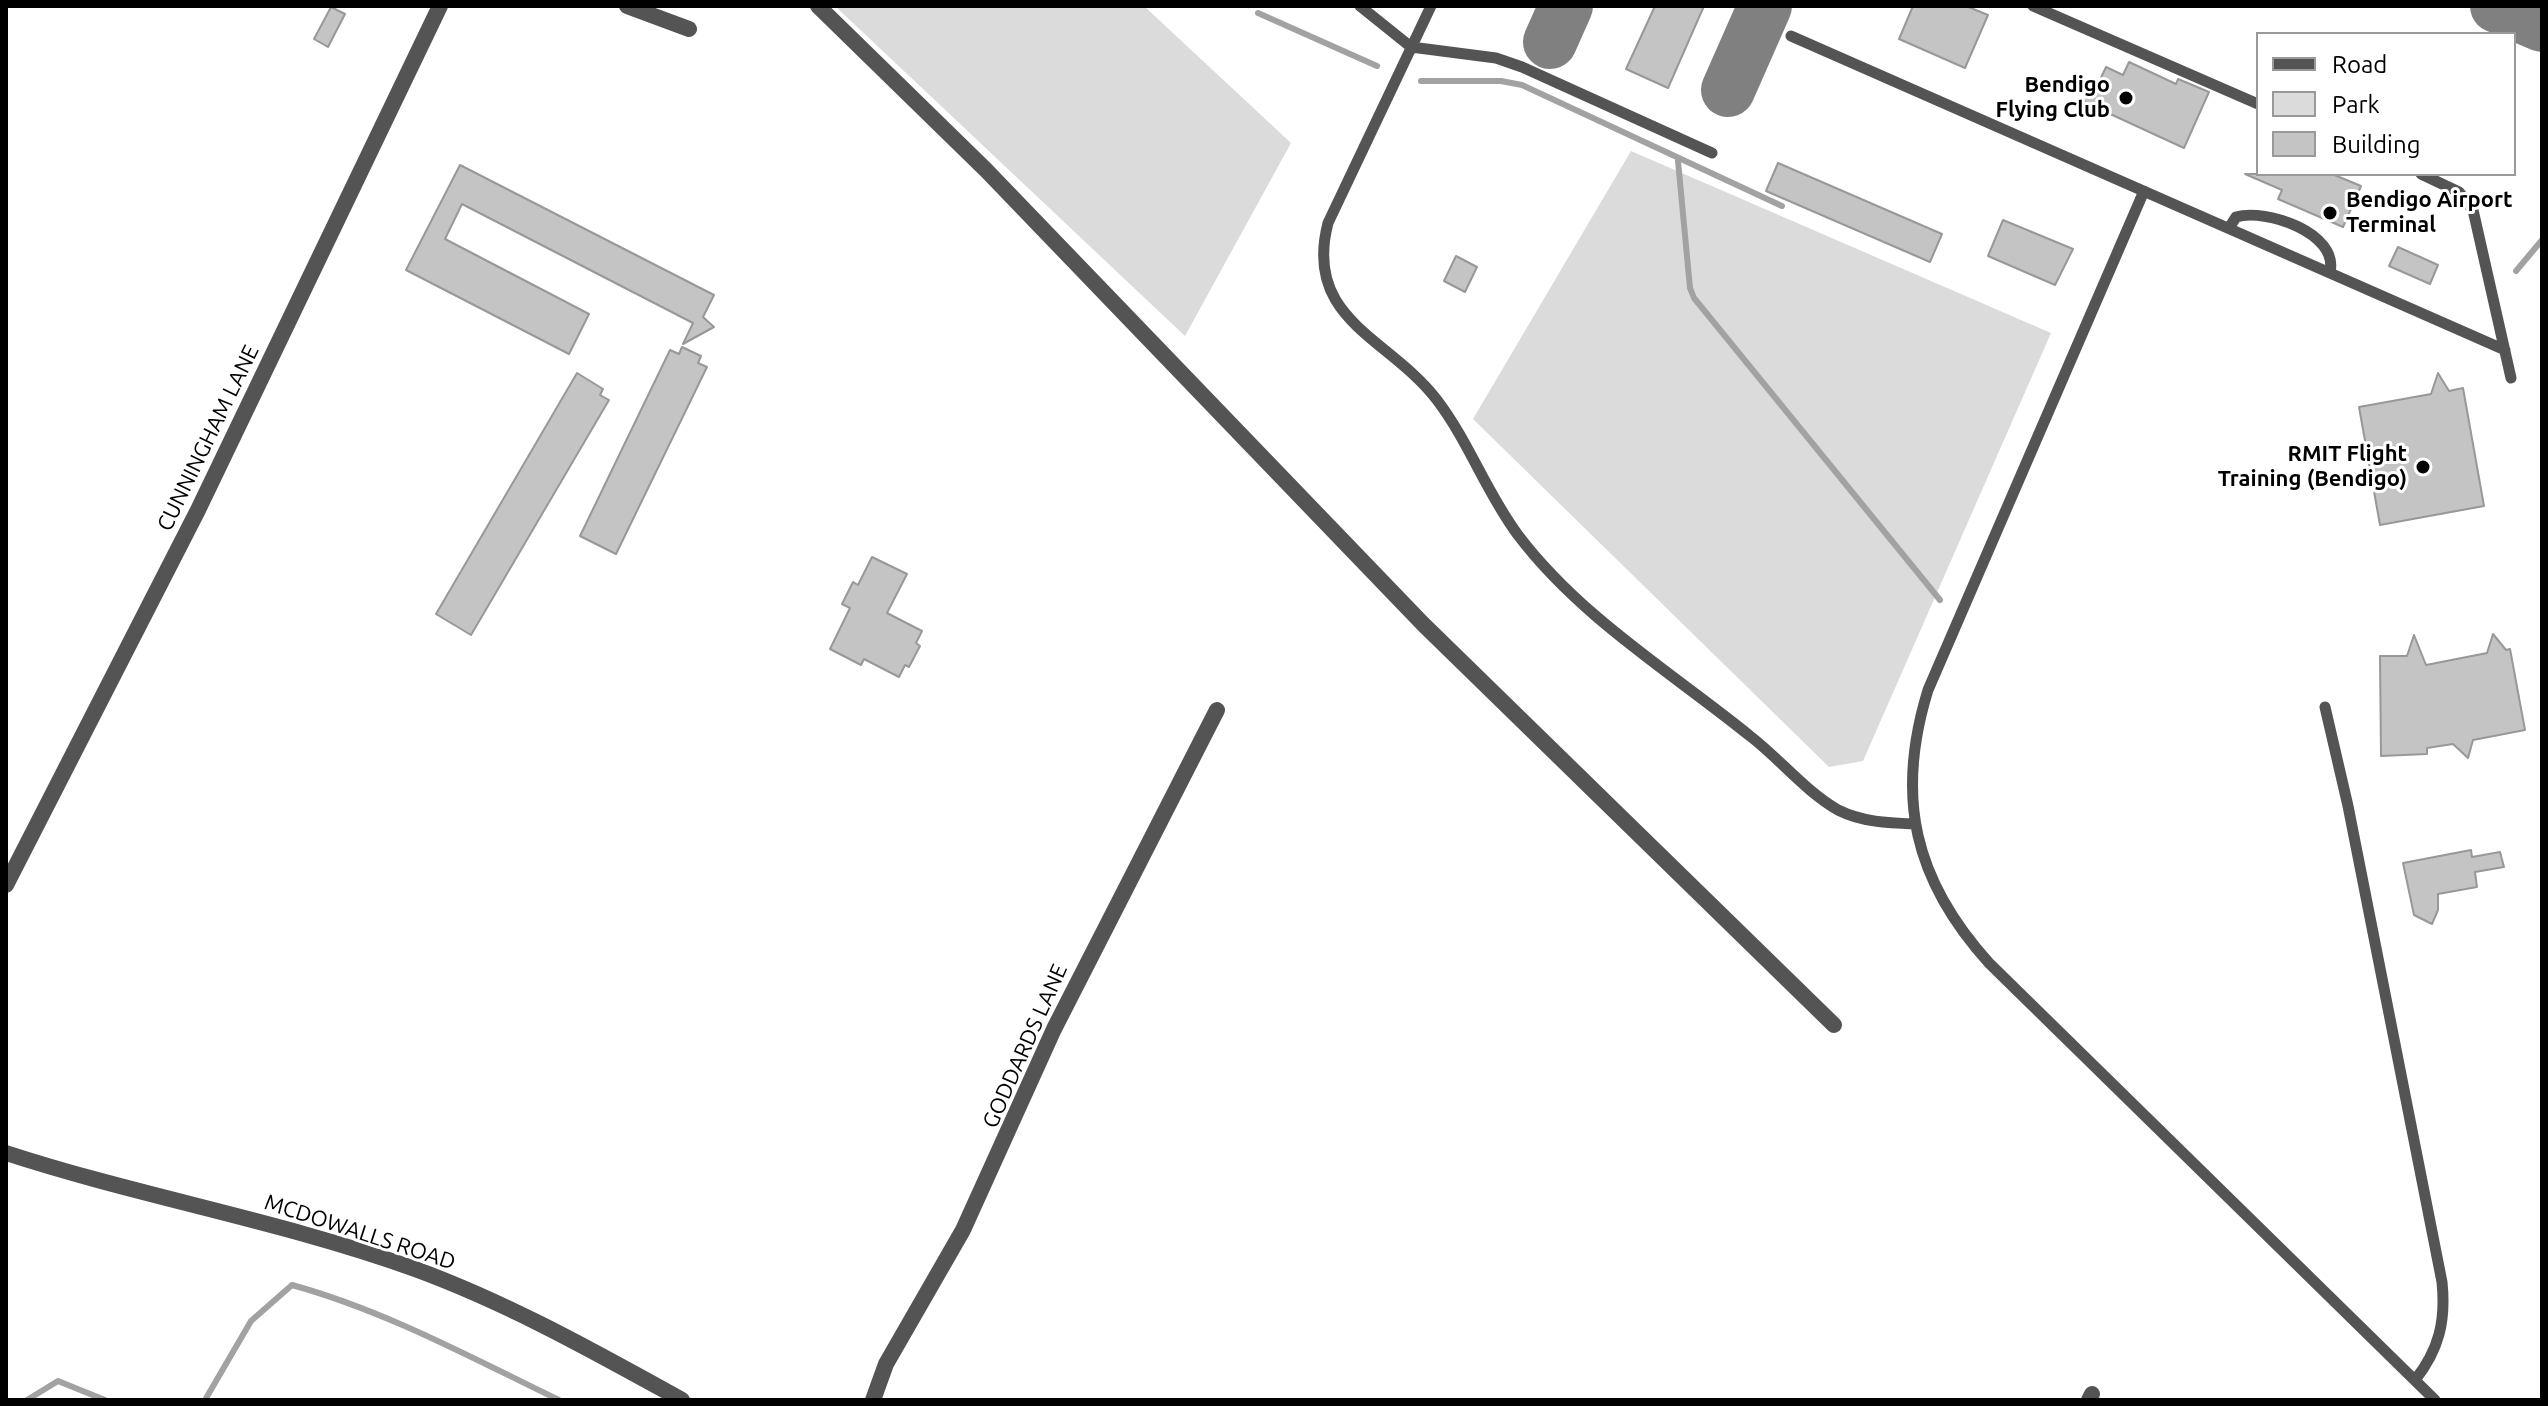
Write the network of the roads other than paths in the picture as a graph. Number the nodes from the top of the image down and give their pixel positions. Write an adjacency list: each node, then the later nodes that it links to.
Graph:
1 (440, 6): 21 (street, CUNNINGHAM LANE)
2 (627, 6): 7 (street)
3 (818, 6): 22 (street)
4 (1360, 6): 9 (lane)
5 (1431, 6): 9 (lane)
6 (2033, 6): 10 (lane)
7 (689, 29)
8 (1791, 36): 13 (lane)
9 (1411, 47): 11 (lane); 20 (lane)
10 (2256, 103)
11 (1712, 153)
12 (2425, 176): 16 (lane)
13 (2144, 191): 14 (lane); 20 (lane)
14 (2229, 228): 15 (lane); 15 (lane)
15 (2330, 272): 16 (lane)
16 (2505, 350): 17 (lane)
17 (2511, 378)
18 (2325, 707): 24 (lane)
19 (1217, 710): 26 (street, GODDARDS LANE)
20 (1914, 824): 24 (lane)
21 (6, 885)
22 (1834, 1025)
23 (6, 1153): 25 (street, MCDOWALLS ROAD)
24 (2415, 1380): 27 (lane)
25 (682, 1400)
26 (873, 1400)
27 (2435, 1400)

